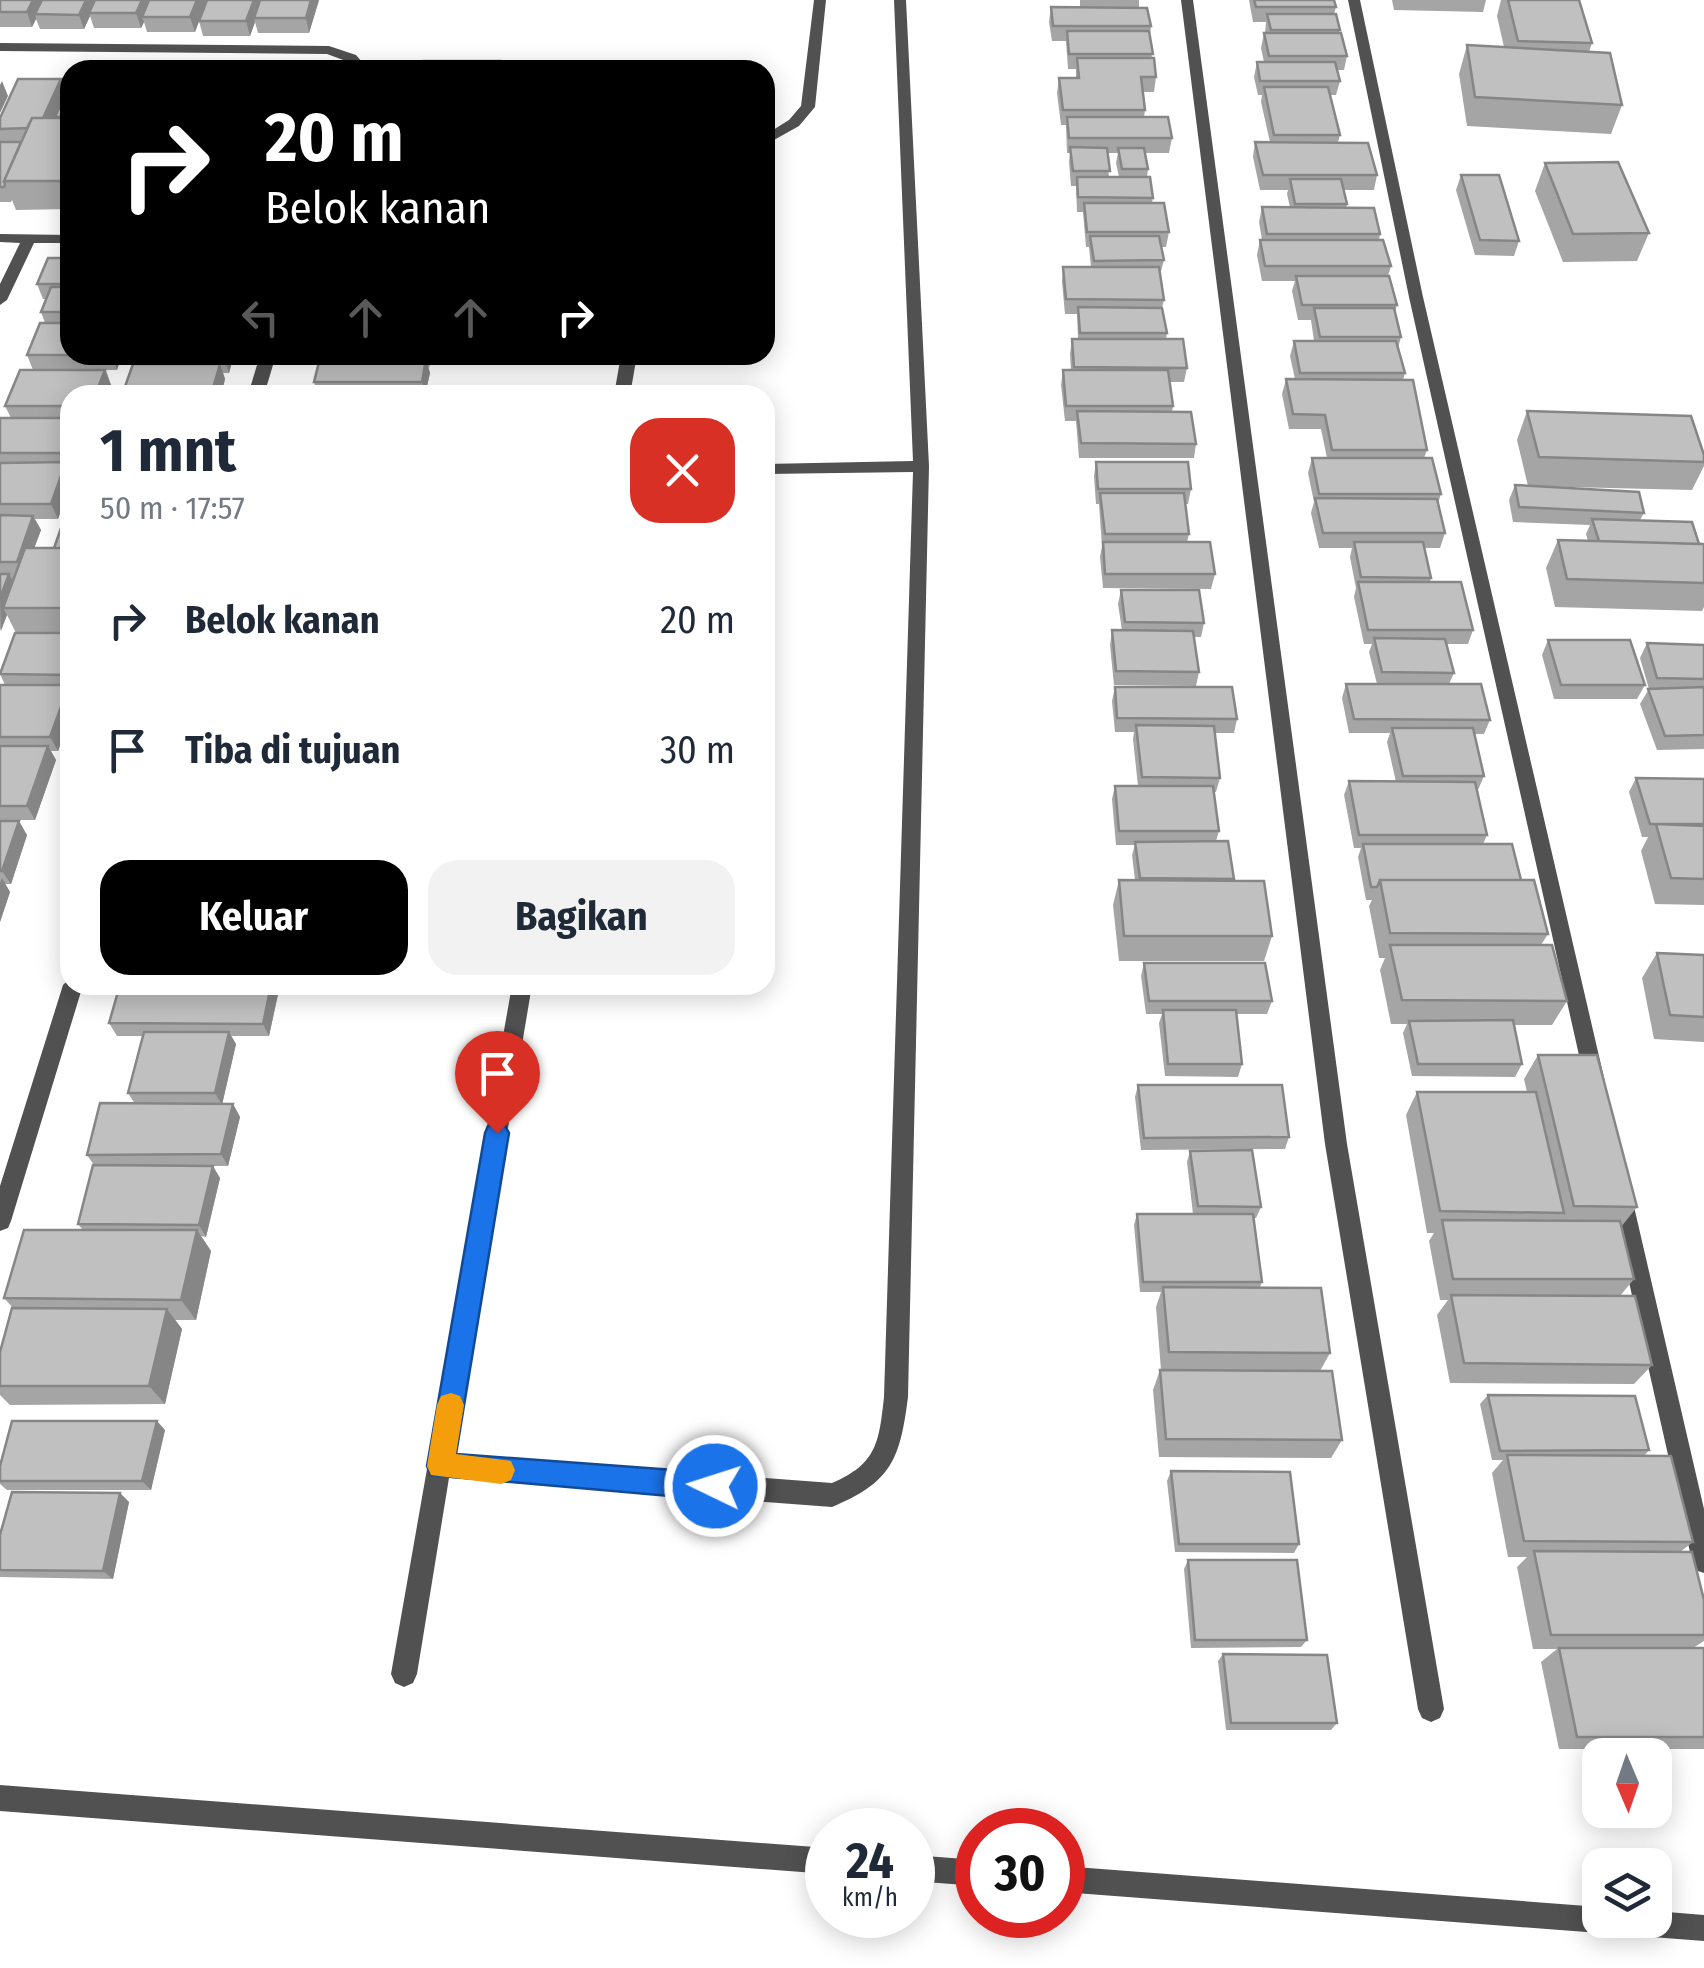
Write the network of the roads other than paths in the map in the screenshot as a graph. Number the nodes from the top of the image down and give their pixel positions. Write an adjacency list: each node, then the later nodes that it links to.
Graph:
1 (820, 0): 7 (street)
2 (900, 0): 12 (street)
3 (1188, 0): 22 (street)
4 (1354, 0): 16 (street)
5 (0, 48): 6 (street)
6 (353, 60)
7 (775, 135)
8 (0, 238): 9 (street)
9 (28, 238): 10 (street); 11 (street)
10 (60, 240)
11 (0, 300)
12 (922, 466): 13 (street); 19 (street)
13 (775, 469)
14 (70, 995): 18 (street)
15 (520, 995): 19 (street)
16 (1598, 1094)
17 (1616, 1172): 20 (street)
18 (0, 1222)
19 (440, 1466): 21 (street)
20 (1704, 1561)
21 (404, 1674)
22 (1431, 1709)
23 (0, 1798): 24 (street)
24 (805, 1860)
25 (1085, 1882): 26 (street)
26 (1704, 1928)

